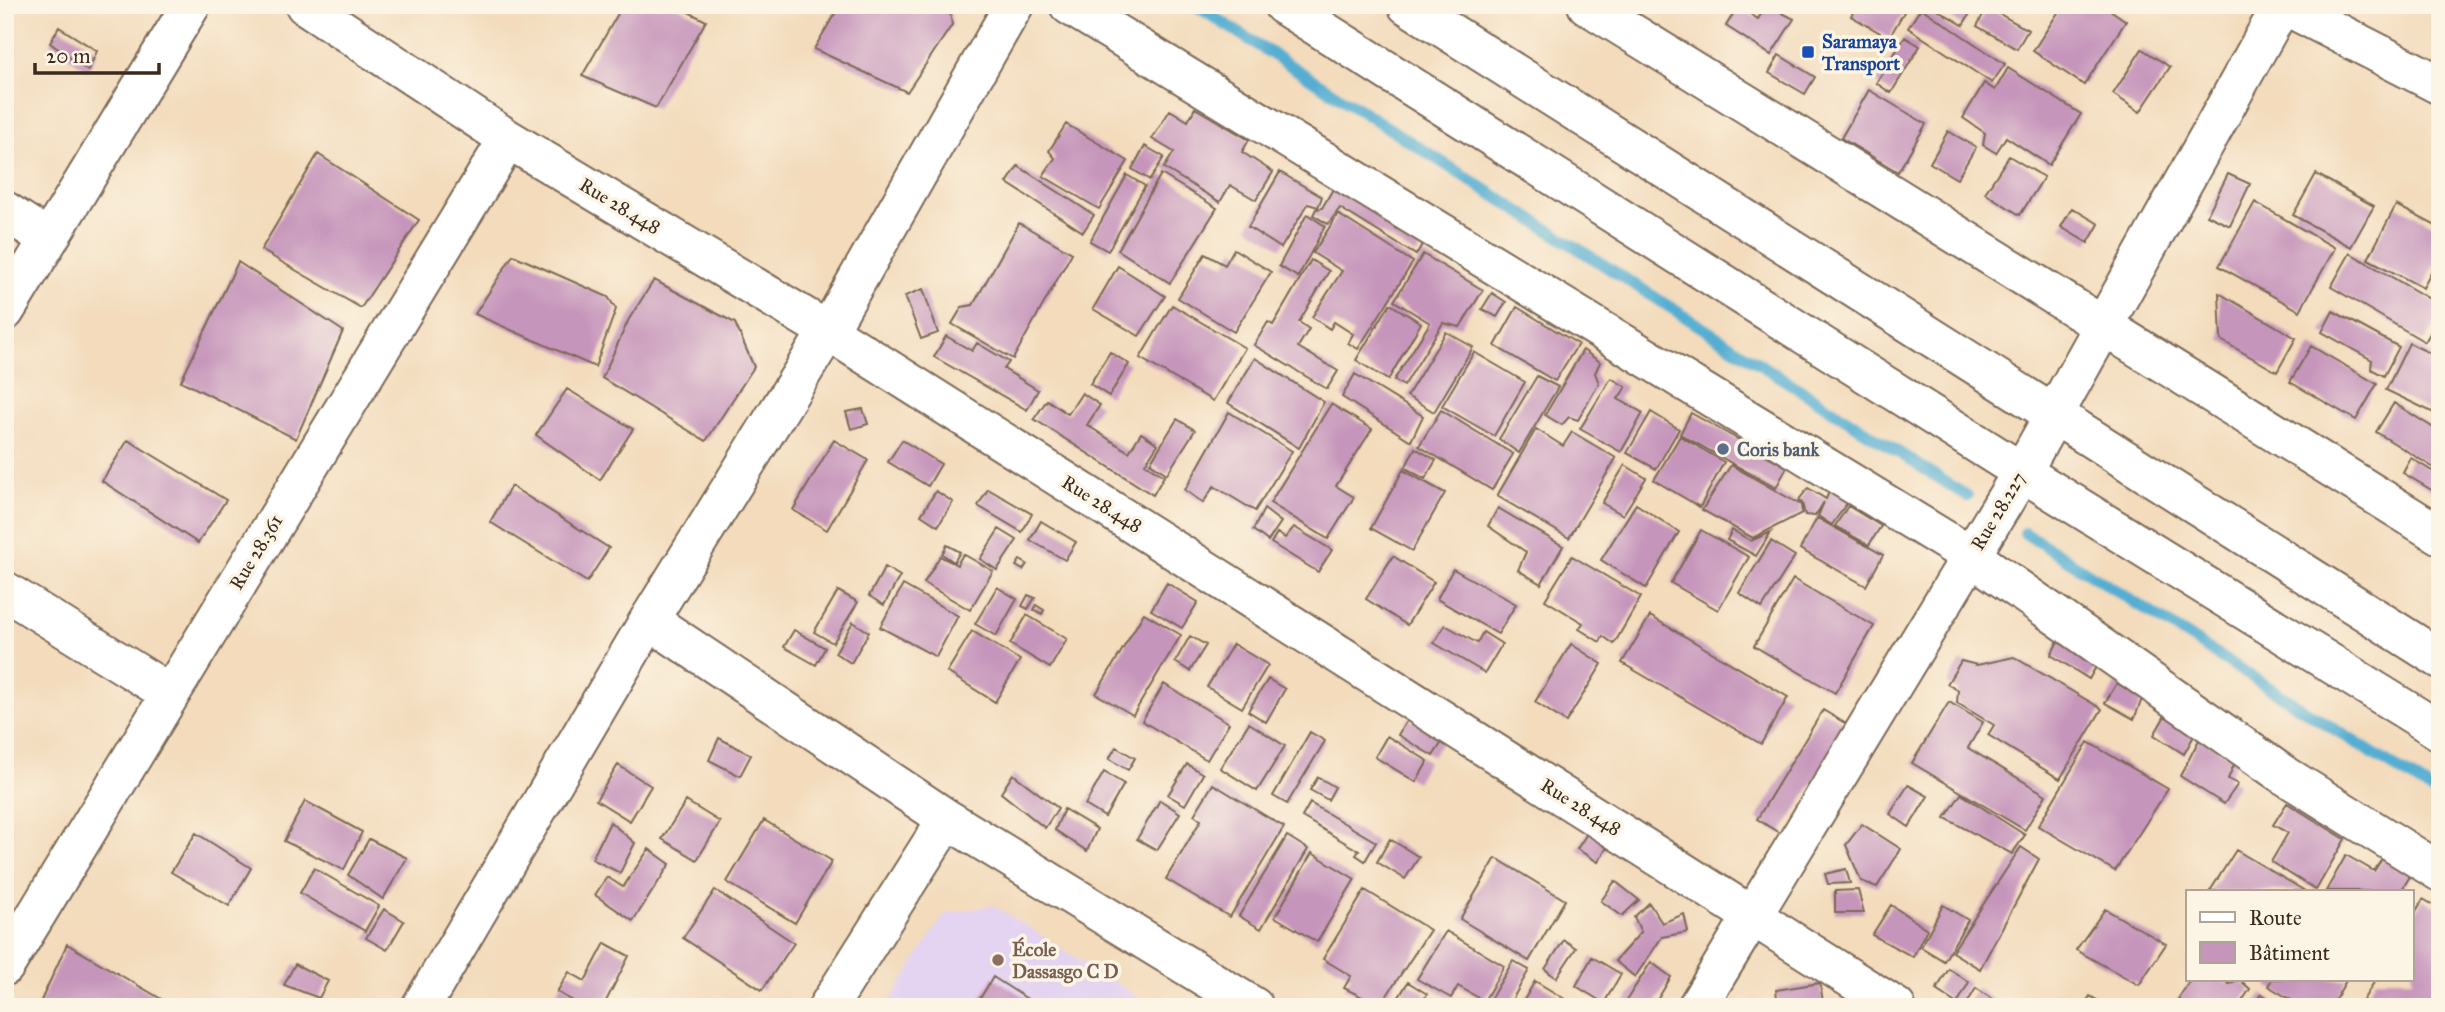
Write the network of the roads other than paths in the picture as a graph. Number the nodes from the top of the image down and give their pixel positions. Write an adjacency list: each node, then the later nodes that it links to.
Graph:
1 (191, 5): 12 (street)
2 (306, 5): 10 (street, Rue 28.448)
3 (1014, 5): 15 (street)
4 (1069, 5): 19 (street)
5 (1283, 5): 17 (street)
6 (1407, 5): 16 (street)
7 (1587, 5): 14 (street)
8 (2283, 5): 9 (street); 14 (street, Rue 28.227)
9 (2440, 85)
10 (509, 139): 15 (street, Rue 28.448); 23 (street, Rue 28.361)
11 (5, 211): 12 (street)
12 (47, 238): 13 (street)
13 (5, 310)
14 (2103, 327): 16 (street, Rue 28.227); 18 (street)
15 (828, 331): 21 (street); 27 (street, Rue 28.448)
16 (2054, 415): 17 (street, Rue 28.227); 22 (street)
17 (2022, 472): 19 (street, Rue 28.227); 24 (street)
18 (2440, 535)
19 (1971, 556): 26 (street); 27 (street, Rue 28.227)
20 (5, 591): 23 (street)
21 (649, 620): 25 (street); 29 (street)
22 (2440, 659)
23 (169, 693): 28 (street, Rue 28.361)
24 (2440, 731)
25 (947, 819): 30 (street); 31 (street)
26 (2440, 872)
27 (1752, 915): 32 (street, Rue 28.227); 33 (street, Rue 28.448)
28 (5, 966)
29 (421, 1007)
30 (828, 1007)
31 (1254, 1007)
32 (1697, 1007)
33 (1896, 1007)

